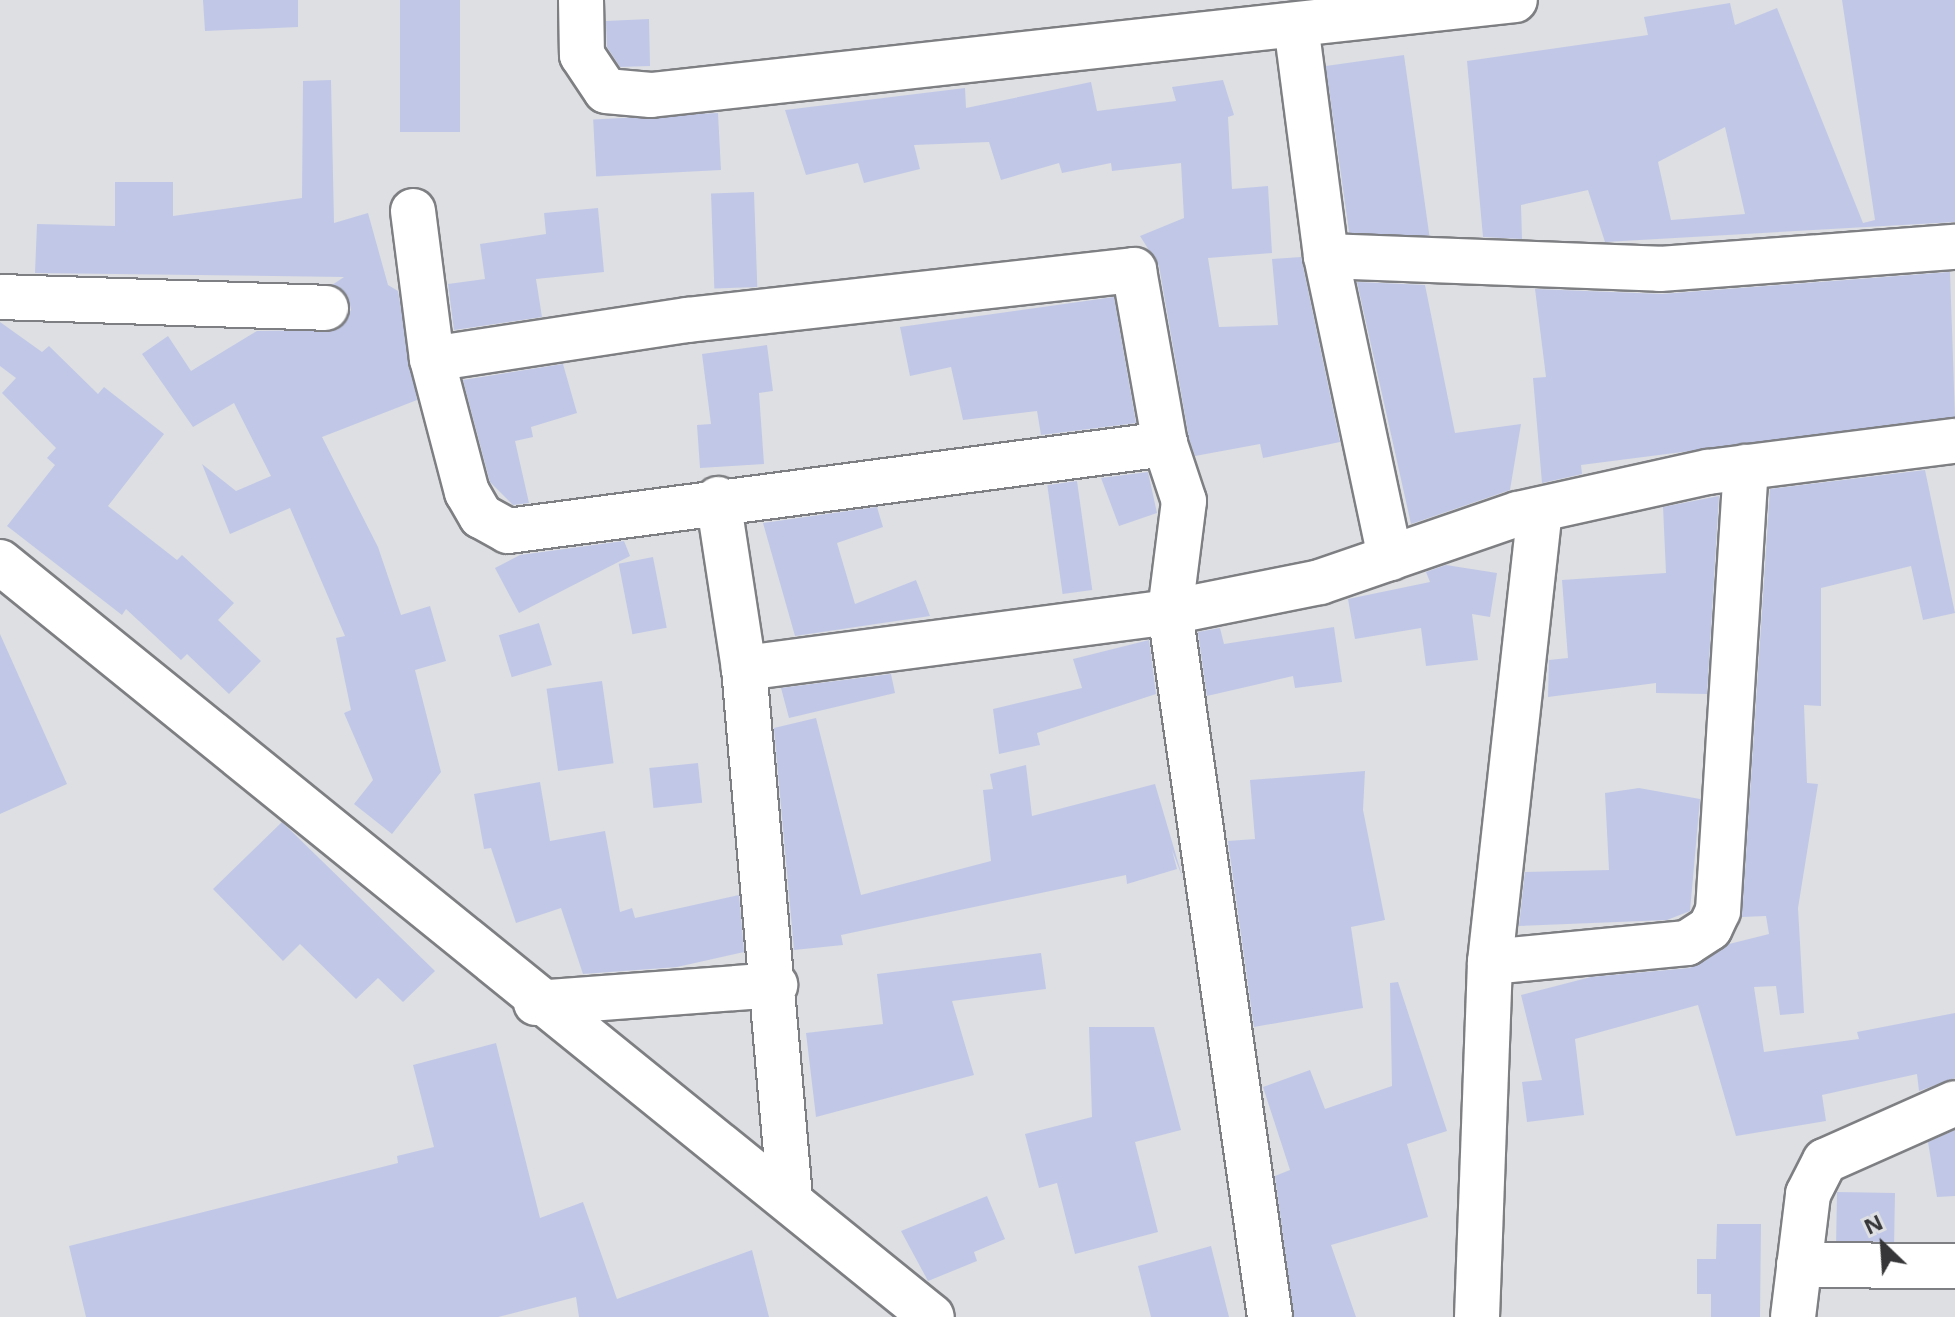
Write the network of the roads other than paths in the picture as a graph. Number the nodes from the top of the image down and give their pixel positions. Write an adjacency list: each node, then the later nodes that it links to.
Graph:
1 (581, 0): 3 (street)
2 (1501, 1): 3 (street)
3 (1296, 25): 6 (street)
4 (413, 211): 9 (street)
5 (1955, 247): 6 (street)
6 (1326, 256): 15 (street)
7 (0, 297): 8 (street)
8 (326, 308)
9 (432, 359): 11 (street); 13 (street)
10 (1955, 441): 12 (street)
11 (1165, 444): 13 (street); 17 (street)
12 (1746, 467): 14 (street); 19 (street)
13 (718, 499): 18 (street)
14 (1540, 510): 15 (street); 19 (street)
15 (1390, 558): 17 (street)
16 (0, 562): 21 (street)
17 (1170, 612): 18 (street); 27 (street)
18 (744, 668): 20 (street)
19 (1490, 962): 28 (street)
20 (775, 985): 21 (street); 23 (street)
21 (536, 1003): 23 (street)
22 (1955, 1103): 24 (street)
23 (790, 1198): 26 (street)
24 (1799, 1265): 25 (street); 29 (street)
25 (1955, 1266)
26 (932, 1317)
27 (1270, 1317)
28 (1477, 1317)
29 (1793, 1317)

